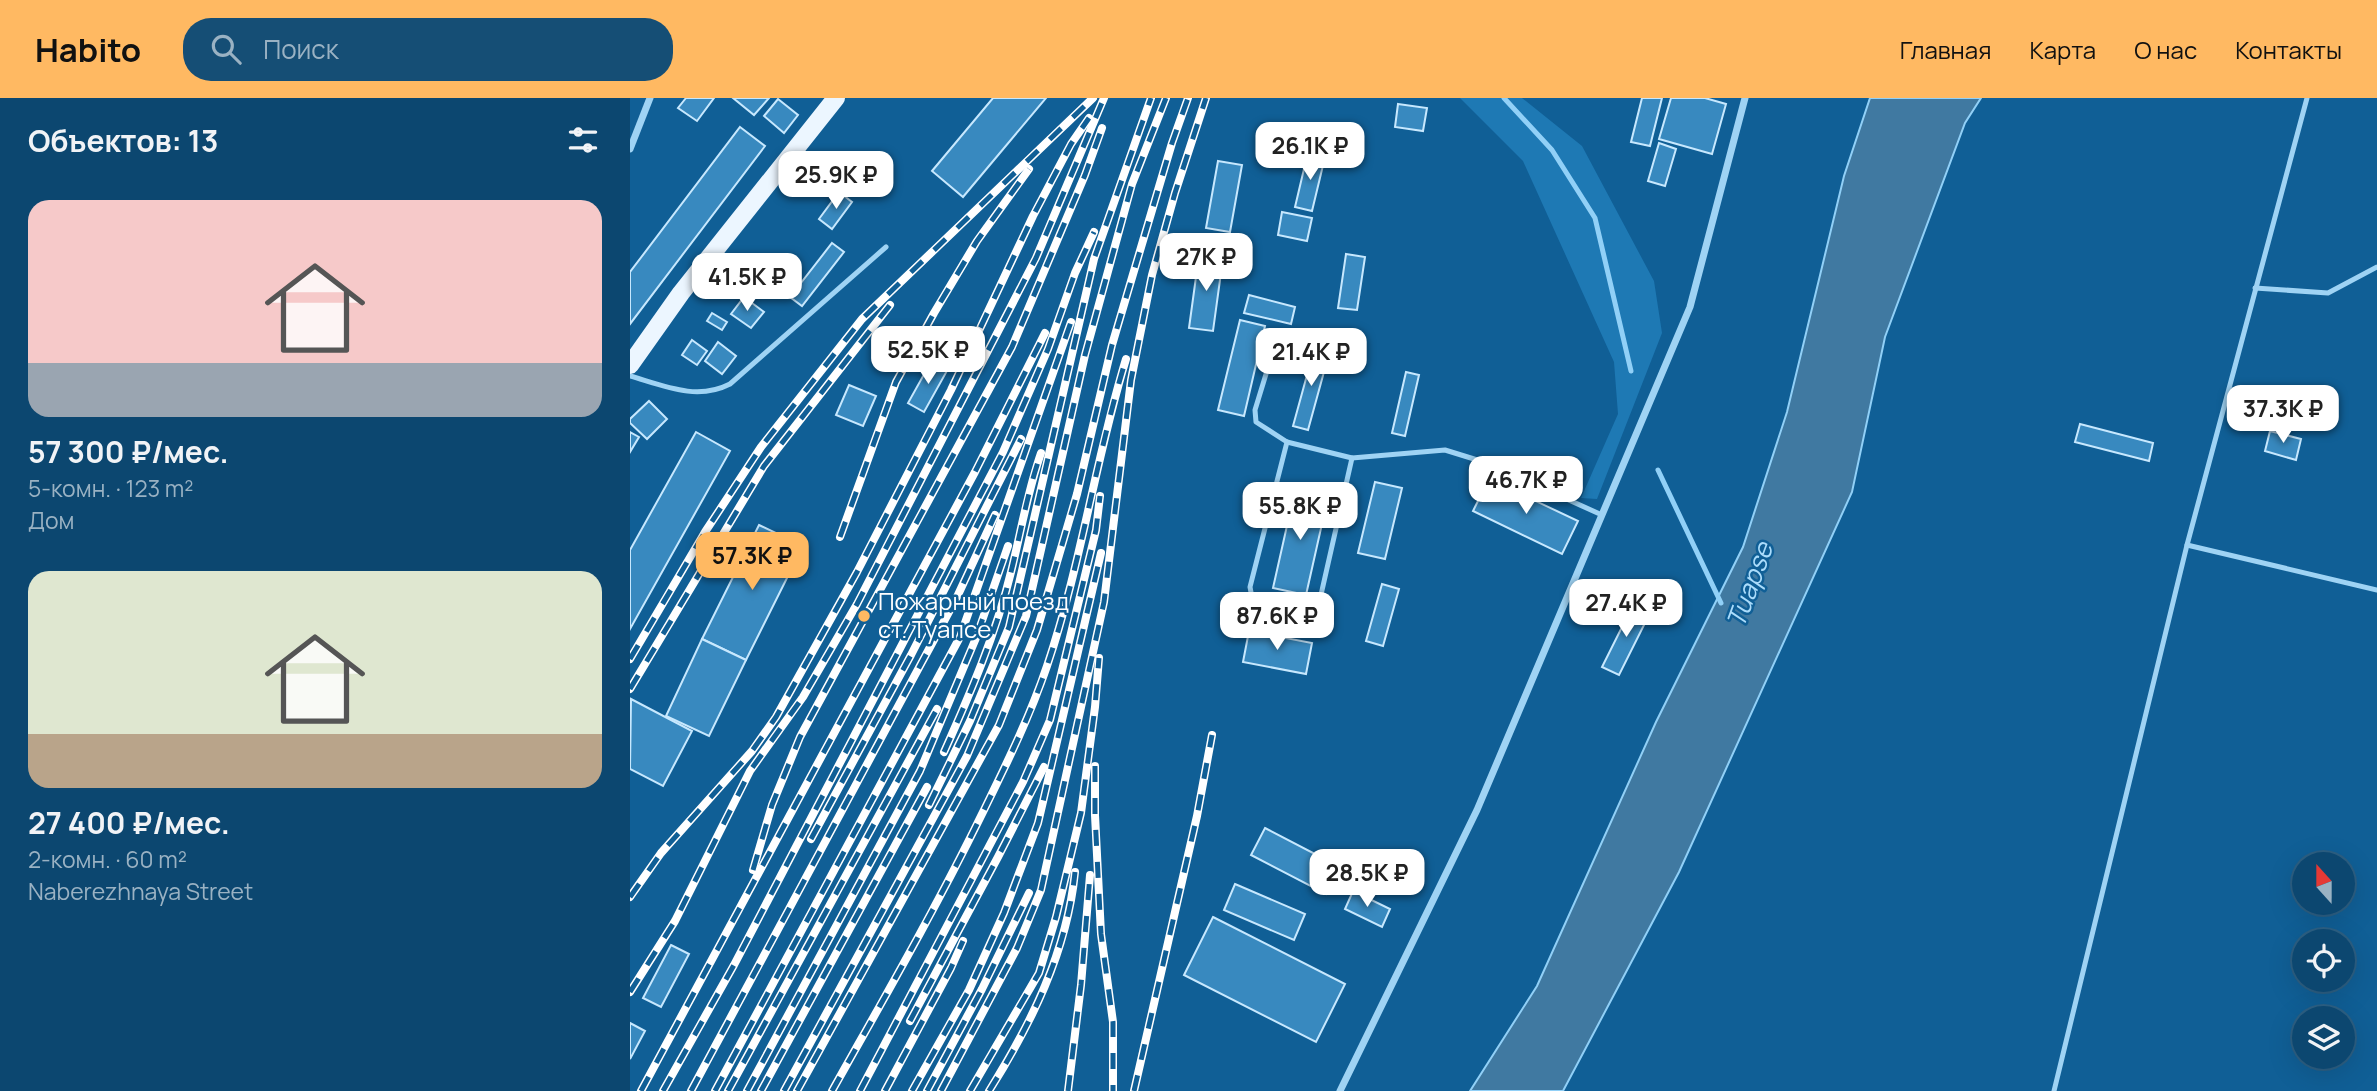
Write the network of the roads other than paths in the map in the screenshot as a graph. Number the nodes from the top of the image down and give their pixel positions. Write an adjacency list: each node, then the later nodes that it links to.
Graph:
1 (650, 98): 5 (street)
2 (836, 98): 10 (main road)
3 (1745, 98): 14 (street)
4 (2307, 98): 8 (lane)
5 (630, 149)
6 (886, 247): 11 (lane)
7 (2377, 267): 8 (lane)
8 (2255, 288): 15 (lane)
9 (1278, 335): 12 (lane)
10 (630, 365)
11 (630, 376)
12 (1287, 442): 13 (lane); 13 (lane)
13 (1352, 458): 14 (lane)
14 (1602, 515): 17 (street)
15 (2187, 545): 16 (lane); 18 (lane)
16 (2377, 590)
17 (1340, 1091)
18 (2054, 1091)

